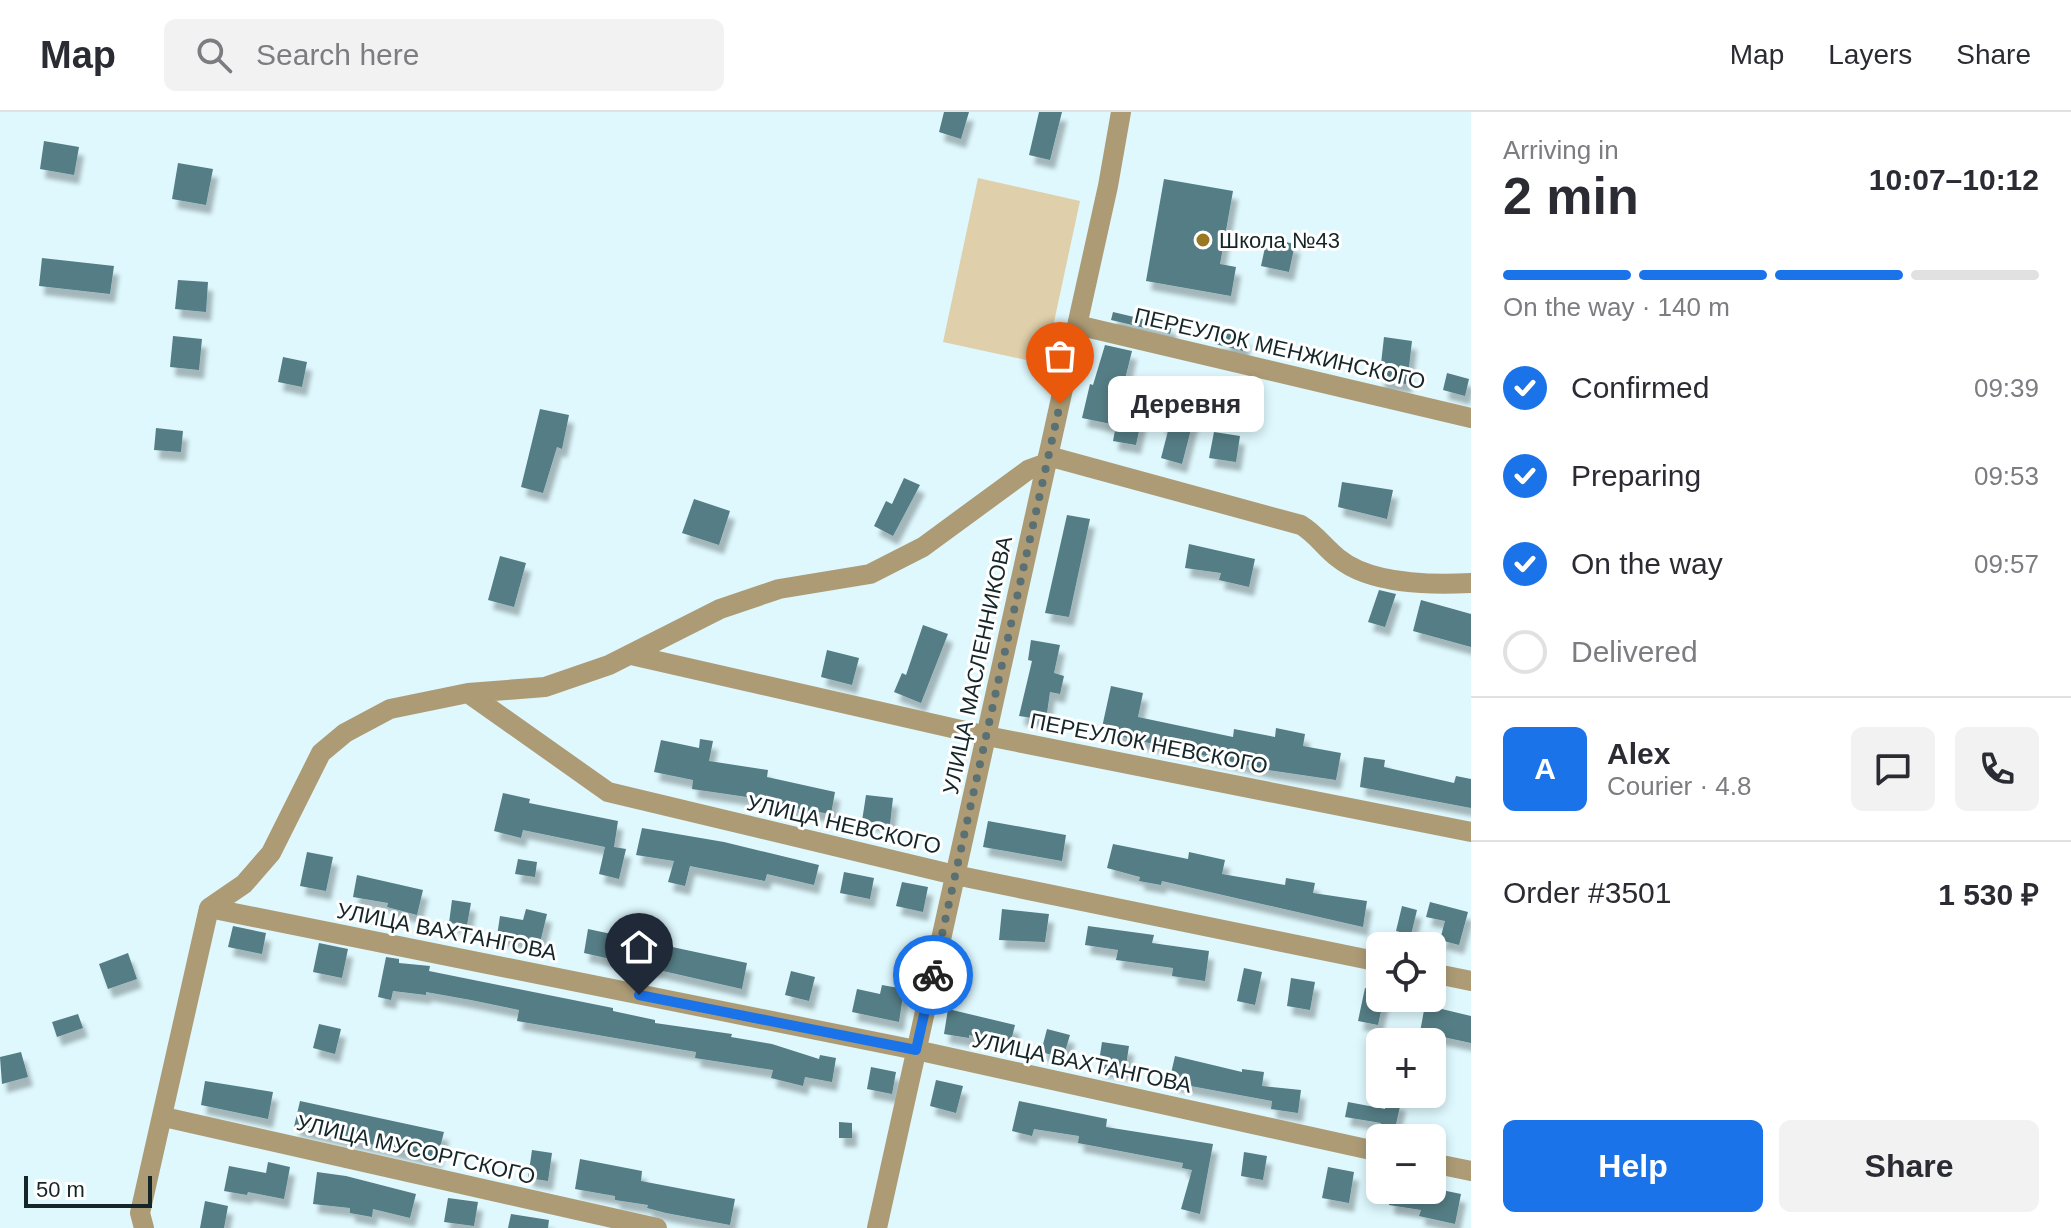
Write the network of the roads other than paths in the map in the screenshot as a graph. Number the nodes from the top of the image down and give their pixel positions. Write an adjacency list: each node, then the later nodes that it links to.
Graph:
1 (1121, 112): 2 (street, УЛИЦА МАСЛЕННИКОВА)
2 (1077, 325): 3 (street, ПЕРЕУЛОК МЕНЖИНСКОГО); 4 (street, УЛИЦА МАСЛЕННИКОВА)
3 (1471, 418)
4 (1048, 459): 5 (street); 6 (street); 8 (street, УЛИЦА МАСЛЕННИКОВА)
5 (1471, 583)
6 (631, 655): 7 (street); 8 (street, ПЕРЕУЛОК НЕВСКОГО)
7 (468, 693): 10 (street, УЛИЦА НЕВСКОГО); 11 (street)
8 (987, 736): 9 (street, ПЕРЕУЛОК НЕВСКОГО); 10 (street, УЛИЦА МАСЛЕННИКОВА)
9 (1471, 832)
10 (955, 875): 12 (street, УЛИЦА НЕВСКОГО); 15 (street, УЛИЦА МАСЛЕННИКОВА)
11 (209, 908): 15 (street, УЛИЦА ВАХТАНГОВА); 16 (street)
12 (1366, 959)
13 (1446, 976): 14 (street)
14 (1471, 981)
15 (916, 1050): 17 (street, УЛИЦА ВАХТАНГОВА); 22 (street, УЛИЦА МАСЛЕННИКОВА)
16 (164, 1117): 20 (street); 21 (street, УЛИЦА МУСОРГСКОГО)
17 (1366, 1149)
18 (1446, 1166): 19 (street)
19 (1471, 1171)
20 (144, 1228)
21 (657, 1228)
22 (877, 1228)

